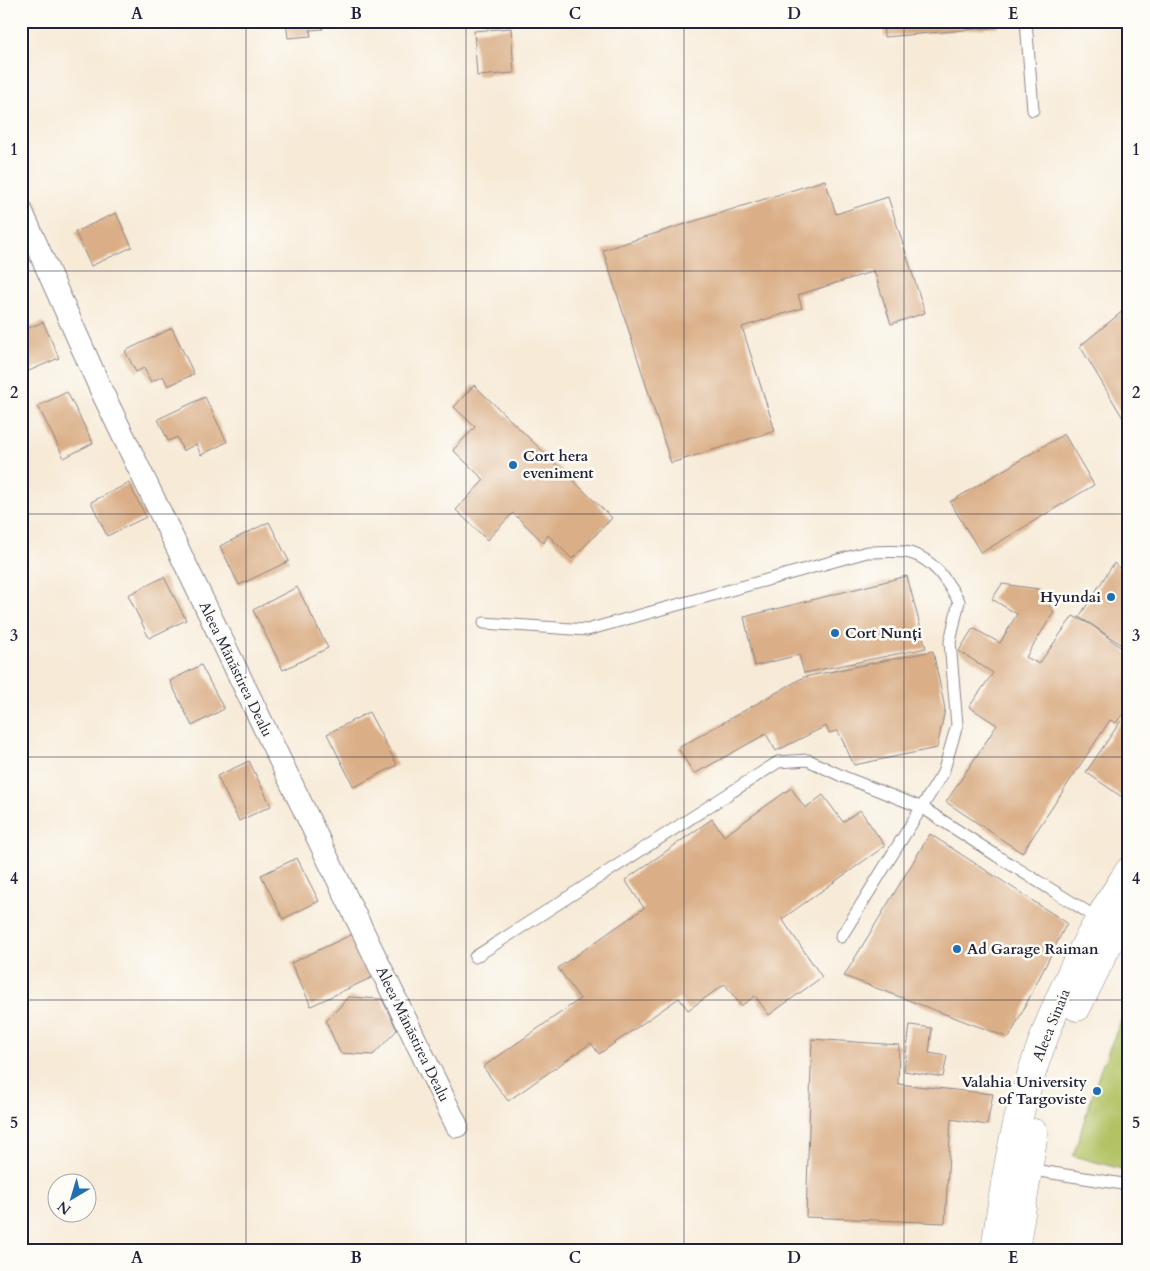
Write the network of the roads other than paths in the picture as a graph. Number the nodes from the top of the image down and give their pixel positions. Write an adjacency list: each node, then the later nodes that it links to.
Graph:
1 (1026, 21): 2 (lane)
2 (1034, 110)
3 (21, 210): 11 (street, Aleea Mănăstirea Dealu)
4 (484, 623): 5 (lane)
5 (923, 808): 8 (lane); 9 (lane); 10 (lane)
6 (1129, 871): 8 (main road, Aleea Sinaia)
7 (1129, 905): 12 (main road, Aleea Sinaia)
8 (1099, 919): 14 (main road, Aleea Sinaia)
9 (841, 936)
10 (475, 957)
11 (457, 1126)
12 (1027, 1169): 13 (lane); 15 (main road, Aleea Sinaia)
13 (1129, 1185)
14 (996, 1250)
15 (1015, 1250)

